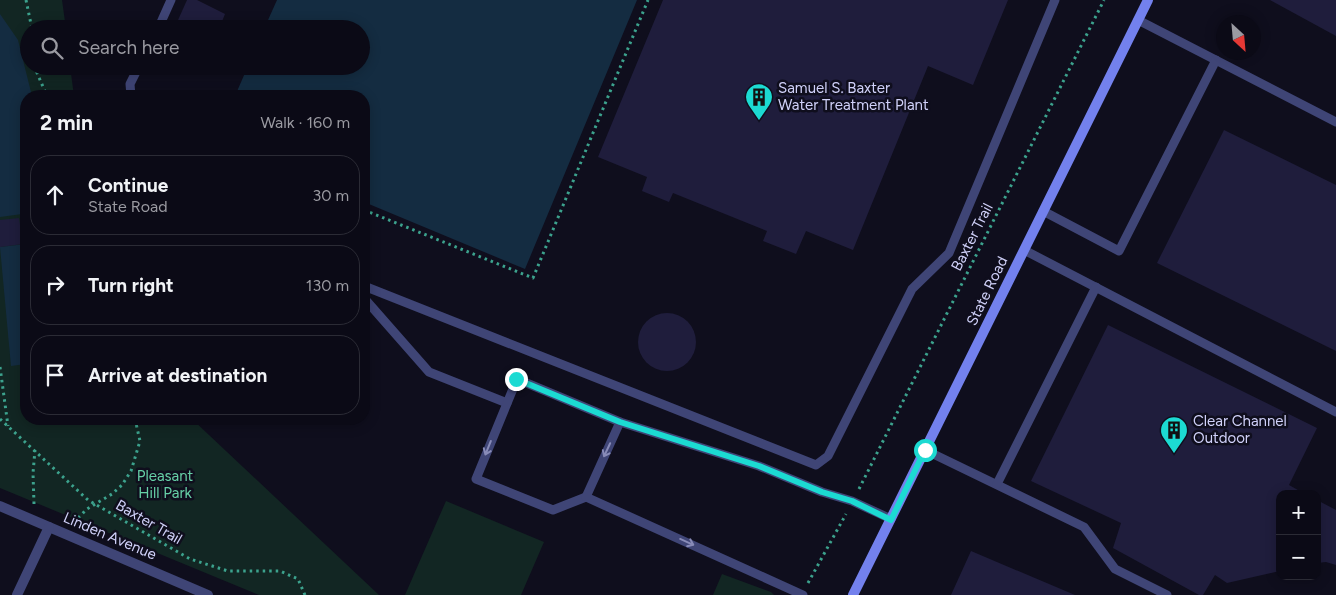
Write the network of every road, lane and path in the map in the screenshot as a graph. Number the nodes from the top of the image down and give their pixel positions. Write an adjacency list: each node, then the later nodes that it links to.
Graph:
1 (26, 0): 7 (path)
2 (171, 0): 8 (lane)
3 (648, 0): 17 (path)
4 (1055, 0): 20 (lane)
5 (1104, 0): 31 (path, Baxter Trail)
6 (1148, 0): 9 (main road, State Road)
7 (30, 20)
8 (162, 20)
9 (1138, 20): 10 (lane); 16 (main road, State Road)
10 (1216, 60): 15 (lane); 16 (lane)
11 (38, 75): 13 (path)
12 (134, 75): 14 (lane)
13 (44, 90)
14 (130, 90)
15 (1336, 122)
16 (1044, 211): 18 (main road, State Road)
17 (370, 212)
18 (1024, 250): 19 (lane); 30 (main road, State Road)
19 (1096, 287): 24 (lane); 32 (lane)
20 (370, 288)
21 (370, 305): 23 (lane)
22 (0, 368): 28 (path)
23 (507, 403): 26 (lane); 33 (lane, one-way to 33)
24 (1336, 412)
25 (0, 419): 28 (path, Baxter Trail)
26 (620, 422): 33 (lane, one-way to 33); 36 (lane)
27 (136, 425): 34 (path)
28 (8, 427): 29 (path, Baxter Trail)
29 (35, 450): 34 (path, Baxter Trail); 37 (path)
30 (925, 450): 32 (lane); 36 (main road, State Road)
31 (861, 484)
32 (997, 484): 47 (lane)
33 (586, 496): 45 (lane, one-way to 45)
34 (97, 504): 40 (path); 44 (path, Baxter Trail)
35 (0, 506): 37 (street, Linden Avenue)
36 (891, 520): 46 (main road, State Road)
37 (35, 521): 39 (street, Linden Avenue)
38 (841, 524): 41 (path)
39 (49, 527): 40 (street, Linden Avenue); 42 (street)
40 (71, 536): 43 (street, Linden Avenue)
41 (812, 575)
42 (17, 595)
43 (208, 595)
44 (305, 595)
45 (803, 595)
46 (853, 595)
47 (1167, 595)

